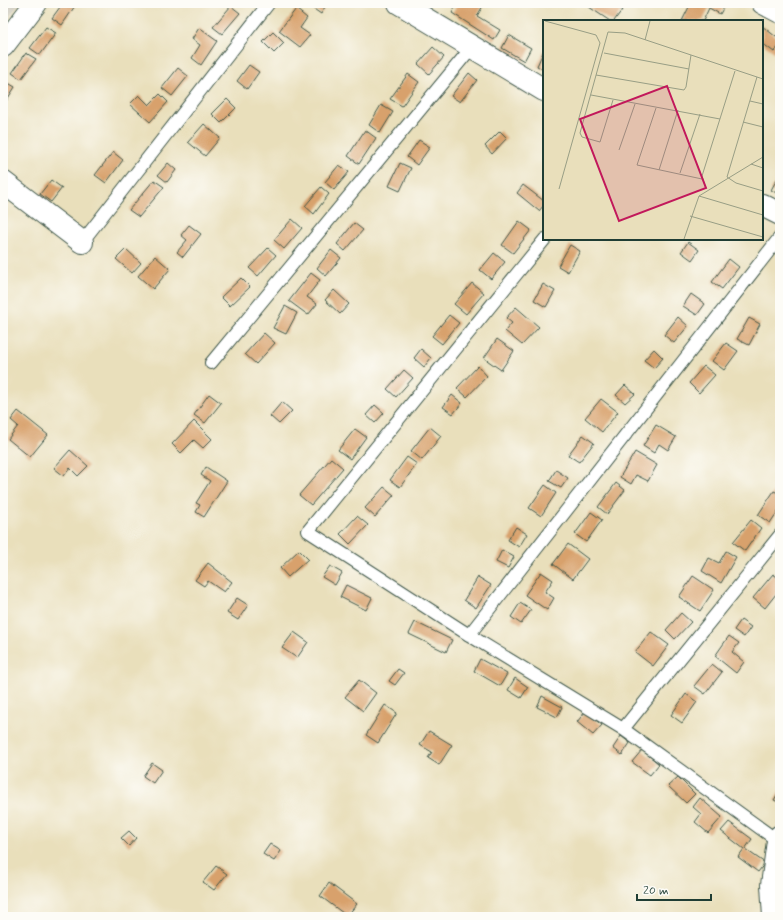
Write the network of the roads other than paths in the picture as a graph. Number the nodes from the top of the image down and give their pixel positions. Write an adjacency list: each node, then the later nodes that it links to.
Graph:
1 (36, 3): 6 (street)
2 (270, 3): 14 (lane)
3 (398, 3): 7 (street)
4 (763, 3): 5 (street)
5 (780, 12)
6 (3, 46)
7 (472, 47): 8 (street); 15 (lane)
8 (543, 89)
9 (3, 182): 14 (street)
10 (763, 206): 11 (street)
11 (780, 214)
12 (780, 237): 17 (lane)
13 (544, 240): 17 (lane)
14 (82, 242)
15 (211, 363)
16 (780, 535): 18 (lane)
17 (468, 635): 18 (lane)
18 (623, 728): 19 (lane)
19 (779, 838): 20 (street)
20 (774, 917)

